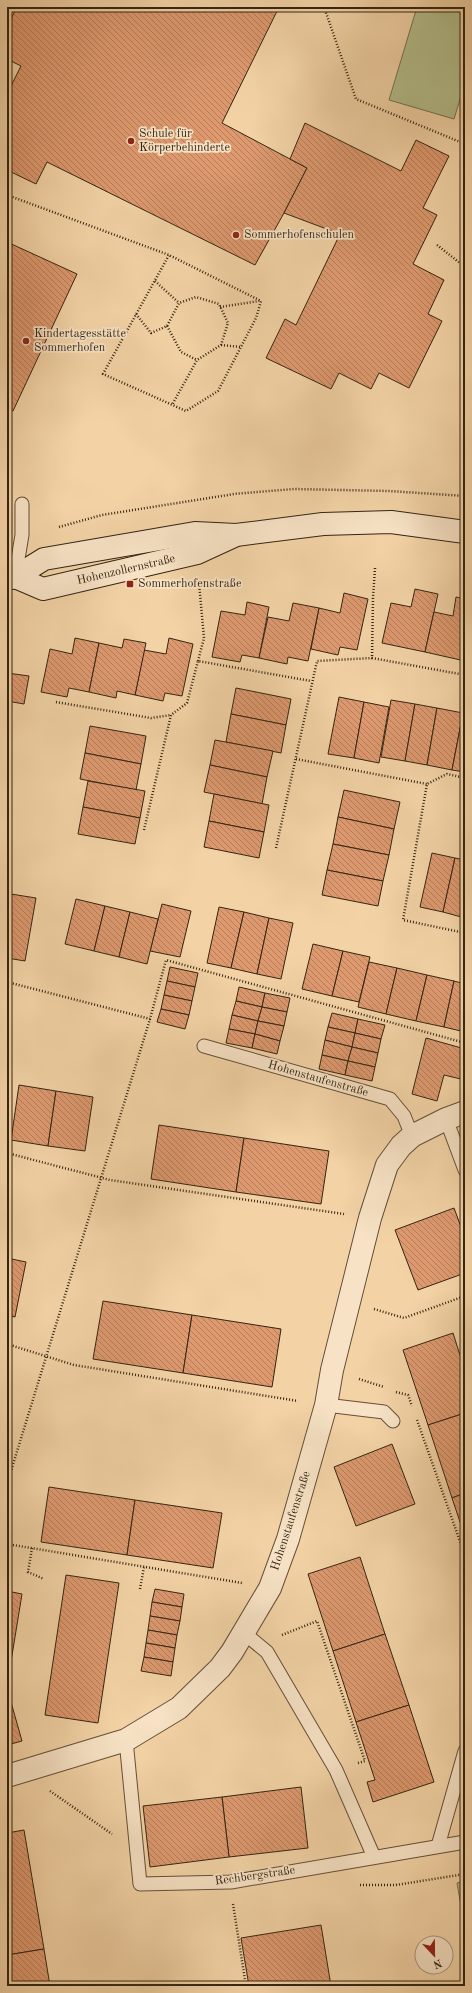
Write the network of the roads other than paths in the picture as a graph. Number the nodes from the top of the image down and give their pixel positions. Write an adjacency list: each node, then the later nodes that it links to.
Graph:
1 (22, 504): 4 (lane)
2 (465, 532): 3 (street, Hohenzollernstraße)
3 (236, 535): 4 (street, Hohenzollernstraße); 4 (street, Hohenzollernstraße)
4 (11, 578)
5 (204, 1046): 7 (lane, Hohenstaufenstraße)
6 (456, 1115): 7 (street, Hohenstaufenstraße); 8 (lane)
7 (412, 1136): 9 (street, Hohenstaufenstraße)
8 (465, 1170)
9 (326, 1405): 10 (lane); 11 (street, Hohenstaufenstraße)
10 (393, 1421)
11 (244, 1633): 12 (street, Hohenstaufenstraße); 17 (lane)
12 (126, 1740): 14 (street, Hohenstaufenstraße); 17 (lane, Rechbergstraße)
13 (465, 1751): 16 (lane)
14 (14, 1774)
15 (465, 1842): 16 (lane, Rechbergstraße)
16 (438, 1846): 17 (lane, Rechbergstraße)
17 (374, 1857)

